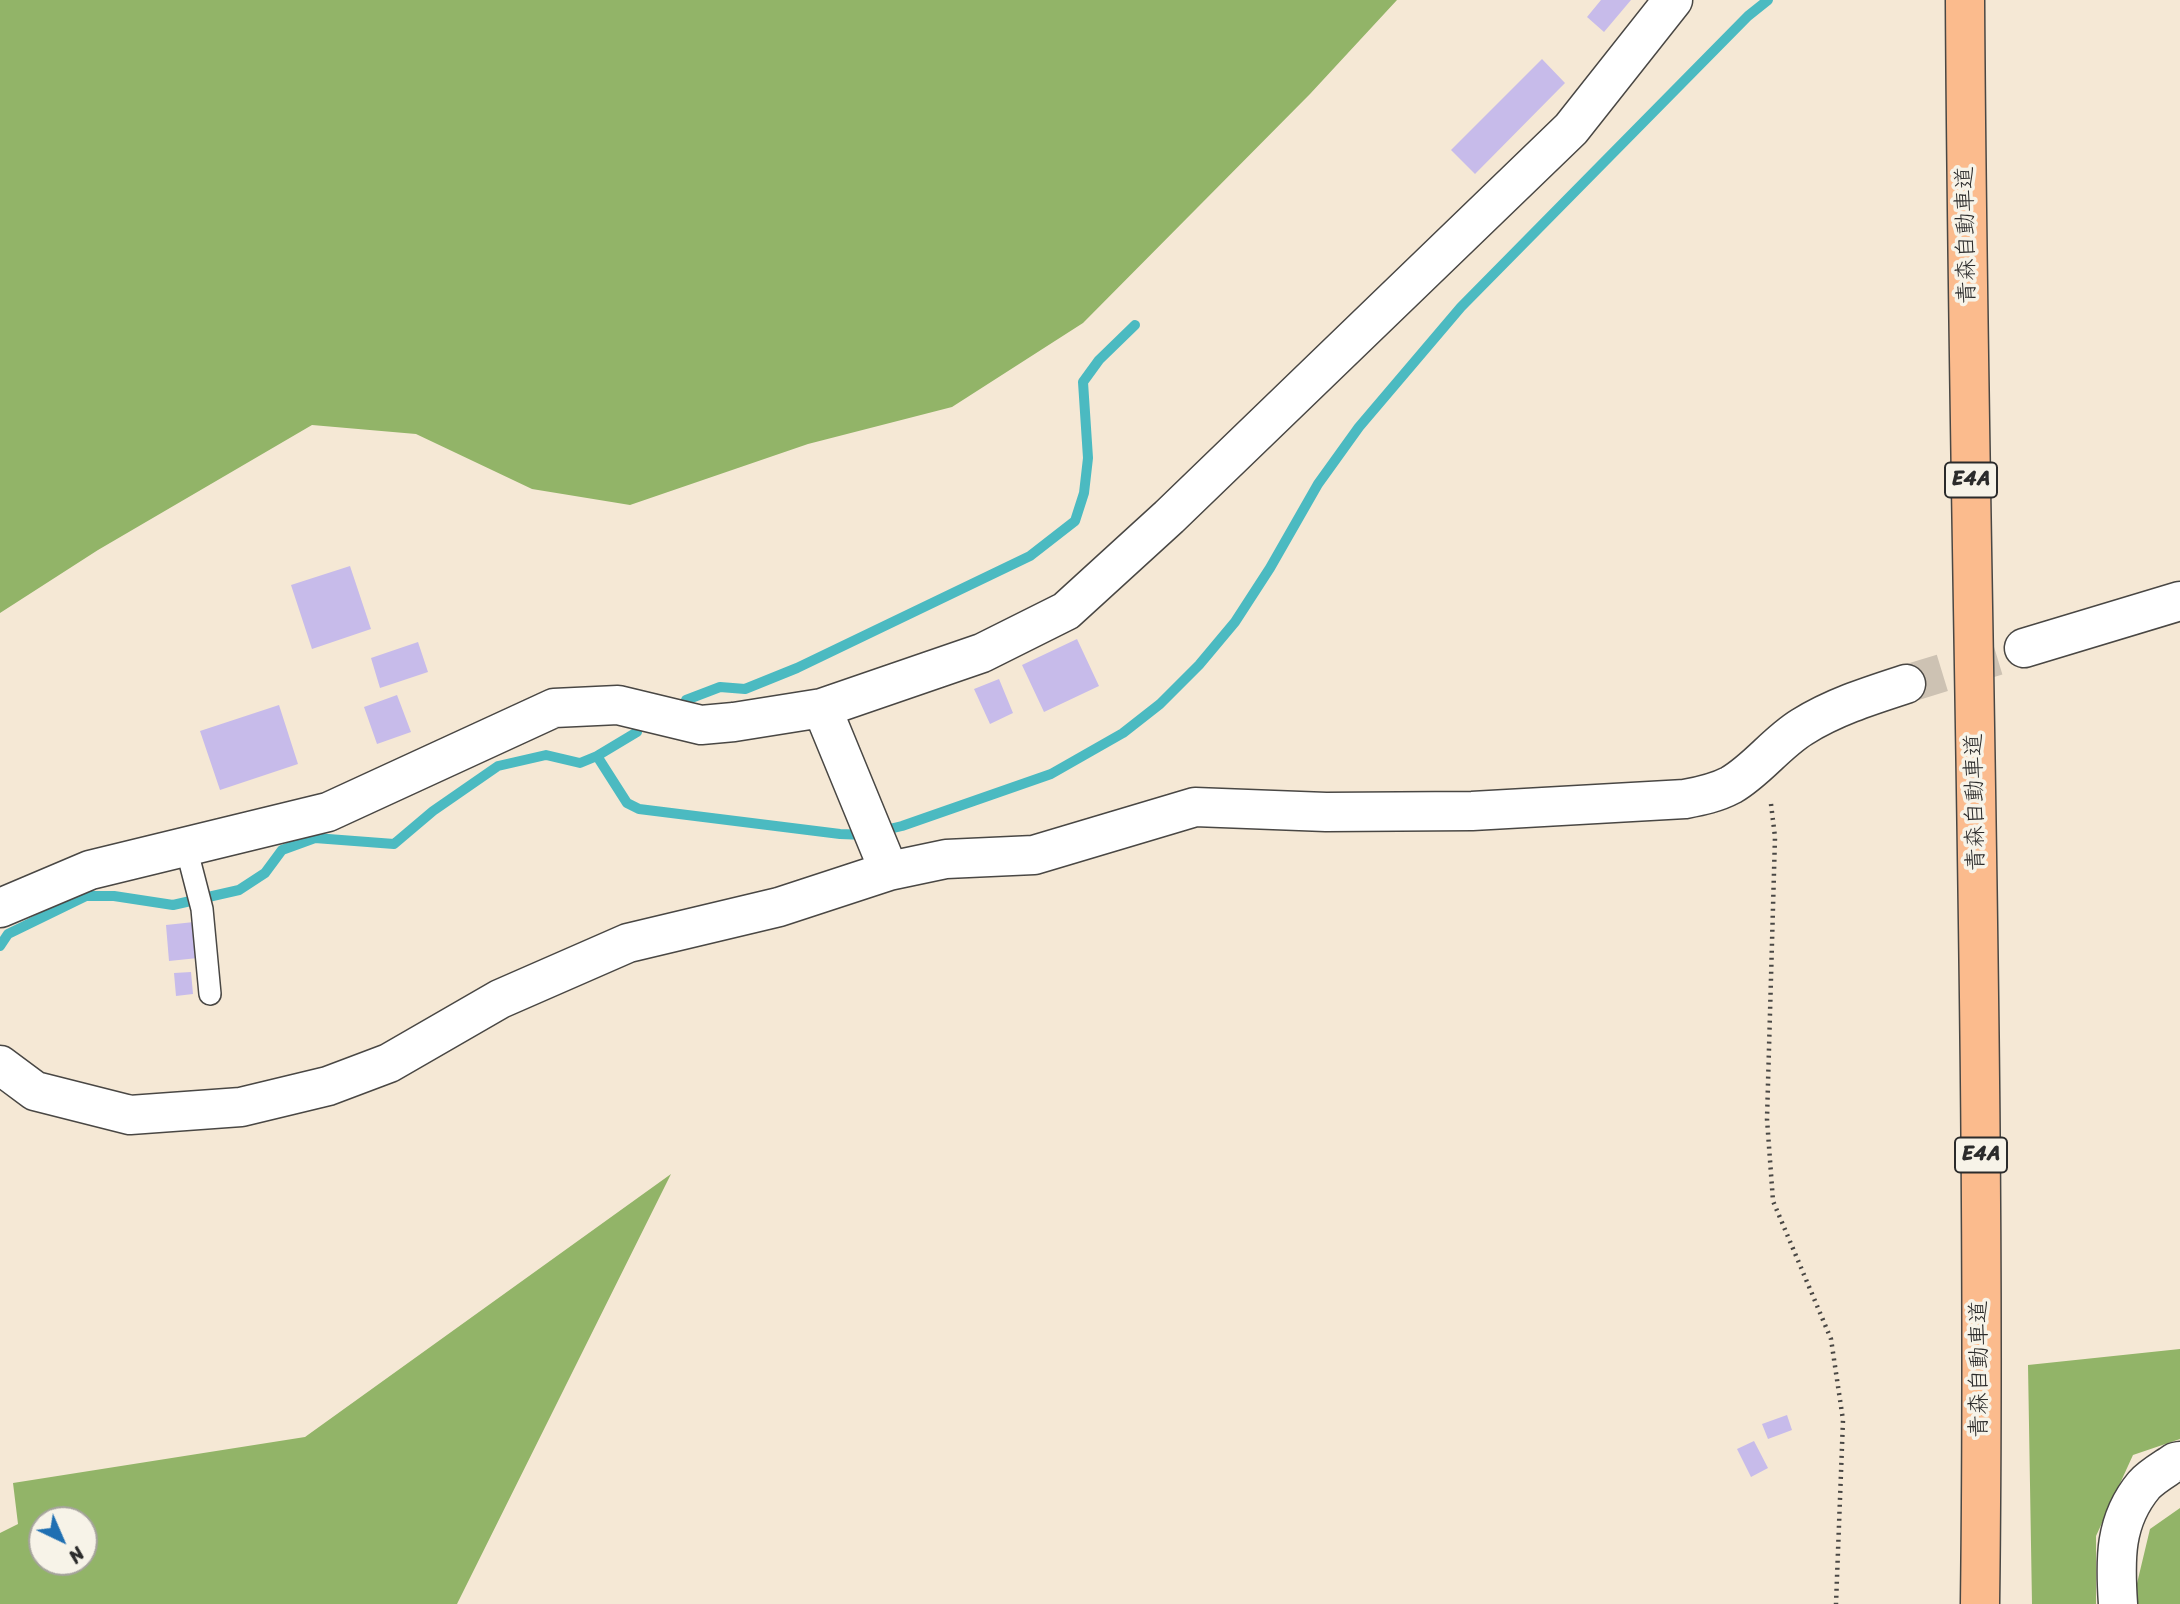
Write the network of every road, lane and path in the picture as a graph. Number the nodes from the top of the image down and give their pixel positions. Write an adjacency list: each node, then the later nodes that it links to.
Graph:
1 (1674, 0): 6 (street)
2 (1965, 0): 15 (highway, 青森自動車道 / E4A)
3 (2180, 601): 4 (street)
4 (2024, 648)
5 (1906, 684): 7 (street)
6 (821, 708): 8 (street); 9 (street)
7 (1758, 763): 9 (street); 14 (path)
8 (186, 847): 10 (street); 11 (lane)
9 (883, 857): 12 (street)
10 (0, 908)
11 (210, 994)
12 (0, 1065)
13 (2180, 1461): 16 (street)
14 (1836, 1604)
15 (1980, 1604)
16 (2118, 1604)

